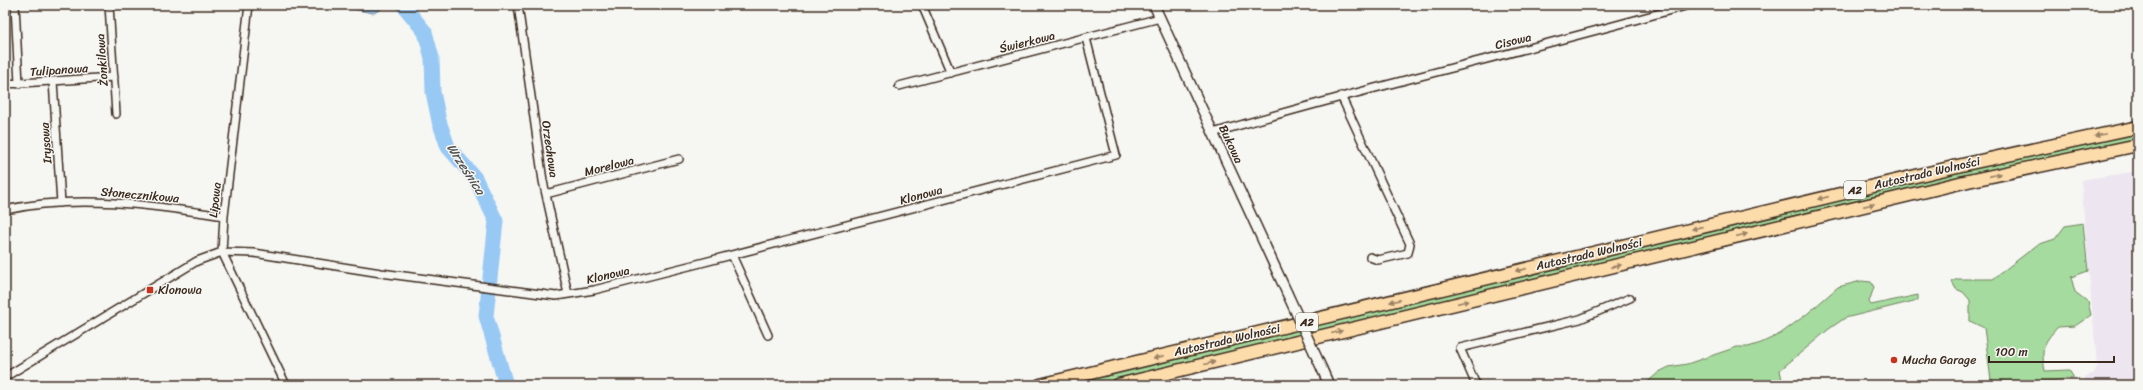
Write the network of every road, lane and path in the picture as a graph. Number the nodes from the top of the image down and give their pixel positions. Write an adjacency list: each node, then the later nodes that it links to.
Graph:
1 (15, 5): 15 (street)
2 (109, 5): 12 (street, Żonkilowa)
3 (249, 5): 26 (street, Lipowa)
4 (518, 5): 23 (street, Orzechowa)
5 (931, 5): 8 (street)
6 (1154, 5): 9 (main road, Bukowa)
7 (1689, 5): 17 (street, Cisowa)
8 (922, 7): 11 (street)
9 (1160, 18): 10 (street, Świerkowa); 20 (main road, Bukowa)
10 (1086, 38): 11 (street, Świerkowa); 28 (street, Klonowa)
11 (951, 73): 16 (street, Świerkowa)
12 (114, 77): 13 (street, Tulipanowa); 18 (street, Żonkilowa)
13 (53, 81): 15 (street, Tulipanowa); 24 (street, Irysowa)
14 (5, 84): 15 (street, Tulipanowa)
15 (19, 84)
16 (898, 86)
17 (1342, 96): 20 (street, Cisowa); 29 (street)
18 (116, 114)
19 (2138, 127): 35 (highway, Autostrada Wolności / A2, one-way to 35)
20 (1213, 133): 37 (main road, Bukowa, bridge)
21 (2138, 145): 36 (highway, Autostrada Wolności / A2, one-way to 21)
22 (679, 159): 23 (street, Morelowa)
23 (546, 194): 30 (street, Orzechowa)
24 (61, 203): 25 (street, Słonecznikowa); 26 (street, Słonecznikowa)
25 (5, 210)
26 (224, 216): 27 (street, Lipowa)
27 (222, 252): 30 (street, Klonowa); 33 (street, Klonowa); 34 (street, Lipowa)
28 (732, 255): 30 (street, Klonowa); 32 (street)
29 (1370, 257)
30 (568, 294)
31 (1630, 298): 38 (street)
32 (768, 336)
33 (5, 377)
34 (286, 385)
35 (1040, 385)
36 (1118, 385)
37 (1329, 385)
38 (1476, 385)

